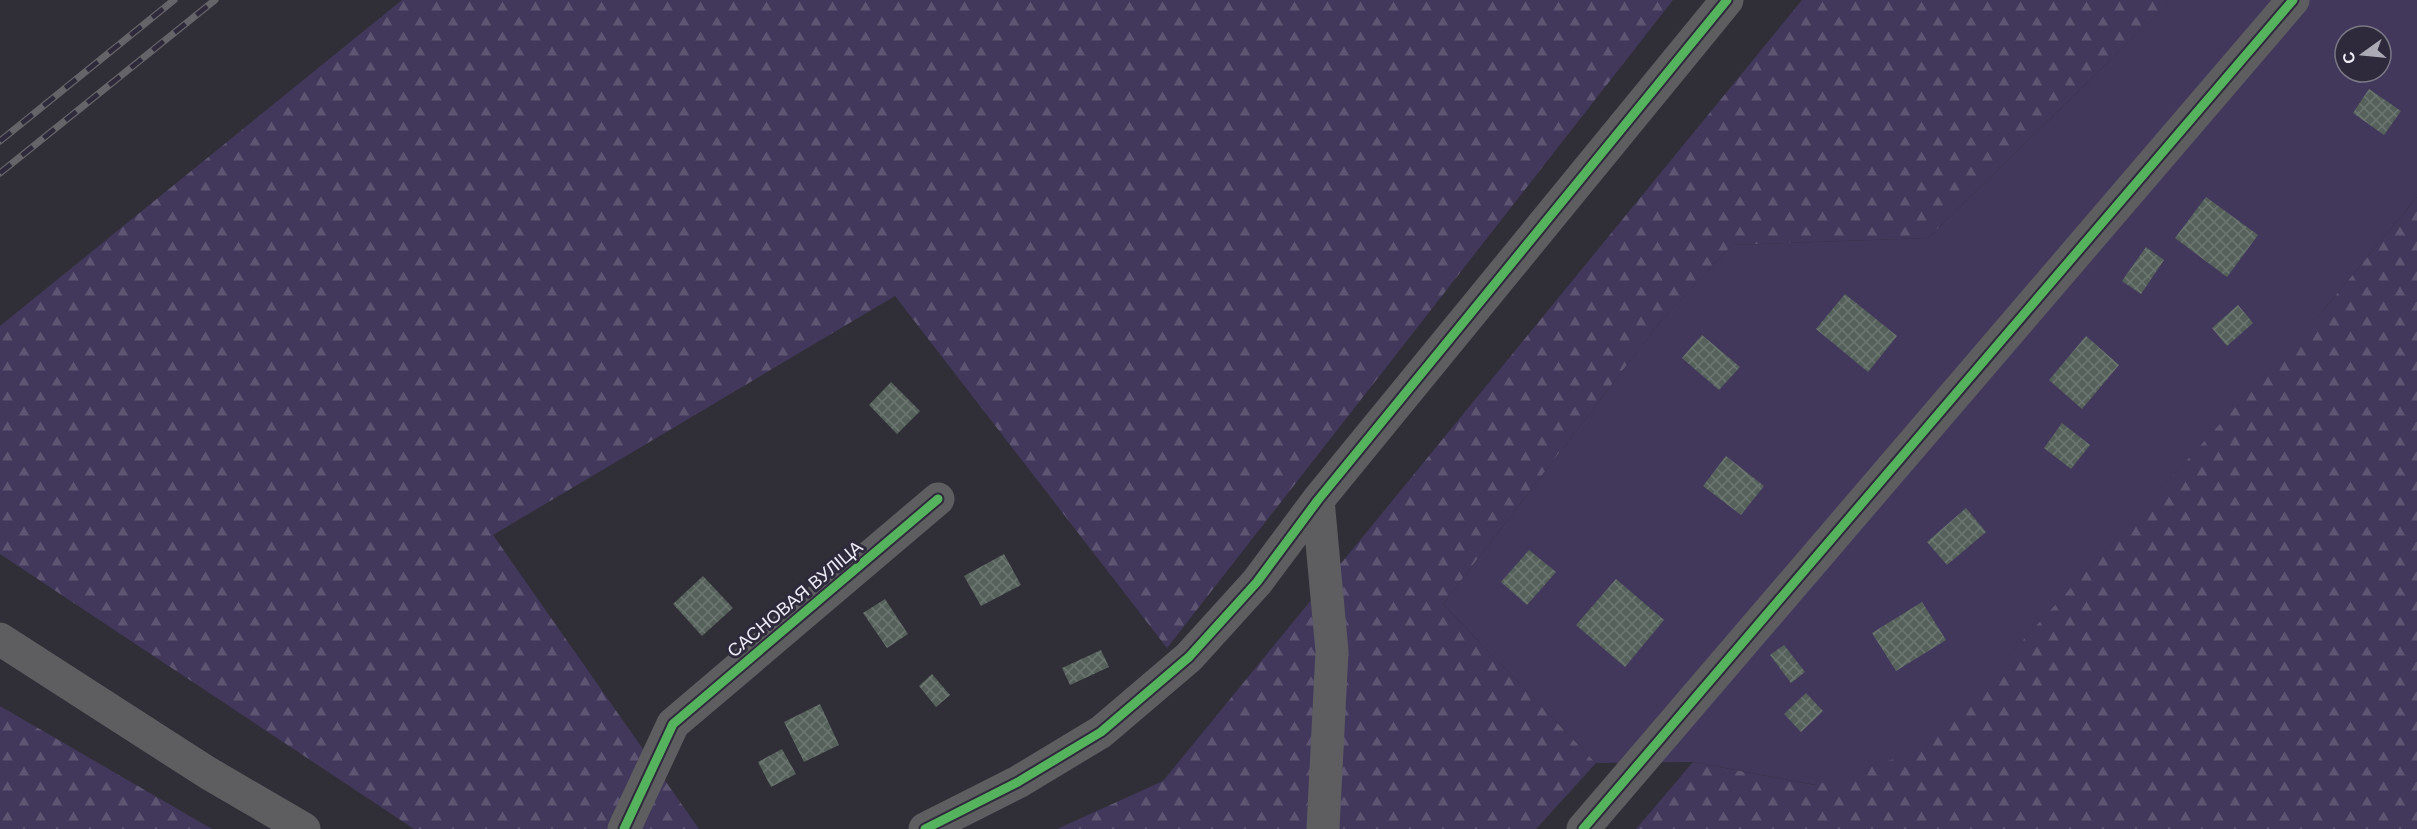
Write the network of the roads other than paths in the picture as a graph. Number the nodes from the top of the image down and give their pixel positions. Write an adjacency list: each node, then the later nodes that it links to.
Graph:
1 (1727, 0): 4 (street)
2 (2293, 0): 10 (street)
3 (938, 499): 7 (street, САСНОВАЯ ВУЛІЦА)
4 (1318, 501): 8 (street); 9 (street)
5 (0, 639): 6 (street)
6 (304, 829)
7 (624, 829)
8 (925, 829)
9 (1323, 829)
10 (1582, 829)

